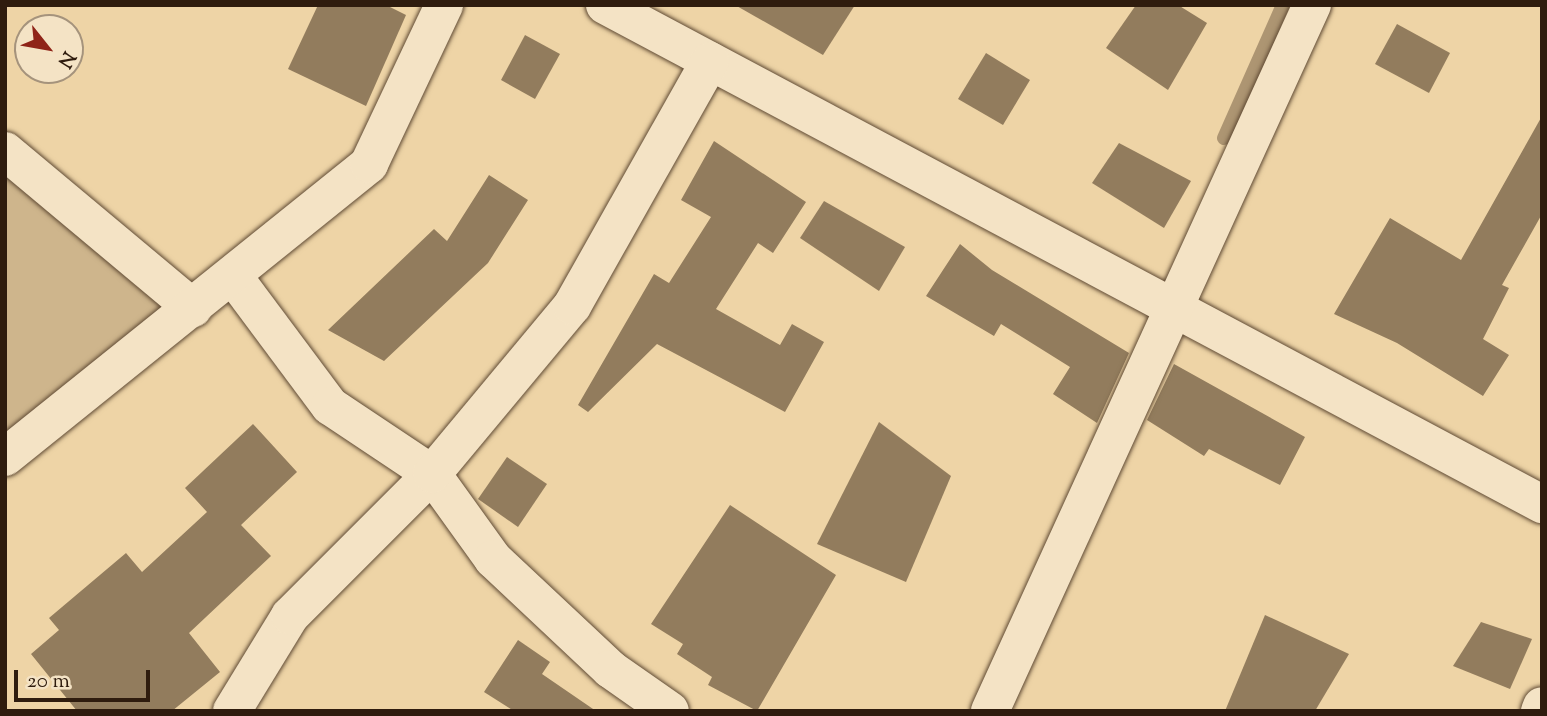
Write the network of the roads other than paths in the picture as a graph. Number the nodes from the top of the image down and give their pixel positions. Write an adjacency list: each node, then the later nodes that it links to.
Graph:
1 (444, 5): 6 (street)
2 (605, 5): 4 (street)
3 (1312, 5): 7 (street)
4 (710, 61): 7 (street); 10 (street)
5 (5, 151): 8 (street)
6 (233, 276): 8 (street); 10 (street)
7 (1176, 307): 11 (street); 15 (street)
8 (194, 308): 9 (street)
9 (5, 457)
10 (432, 474): 13 (street); 14 (street)
11 (1542, 504)
12 (1542, 706): 16 (street)
13 (232, 711)
14 (670, 711)
15 (990, 711)
16 (1540, 711)

